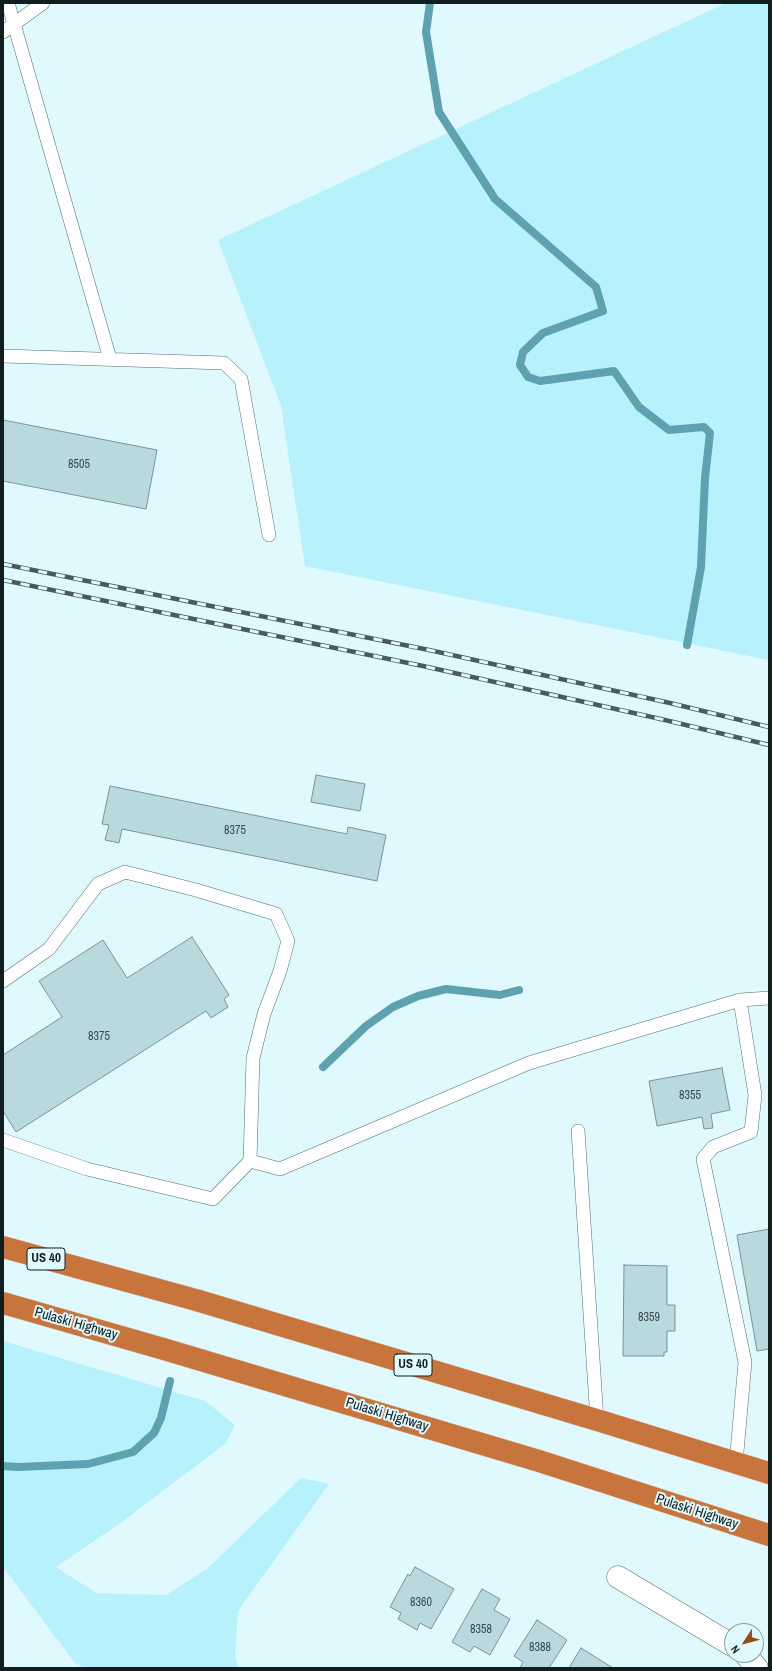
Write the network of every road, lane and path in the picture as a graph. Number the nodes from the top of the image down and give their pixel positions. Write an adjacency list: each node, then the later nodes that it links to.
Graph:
1 (8, 3): 3 (lane)
2 (42, 3): 3 (lane)
3 (14, 24): 4 (lane); 6 (lane)
4 (3, 32)
5 (3, 356): 6 (lane)
6 (110, 359): 7 (lane)
7 (269, 535)
8 (3, 981): 13 (lane)
9 (769, 998): 10 (lane)
10 (740, 1000): 13 (lane); 17 (lane)
11 (578, 1131): 16 (lane)
12 (3, 1140): 13 (lane)
13 (250, 1161)
14 (3, 1247): 16 (highway, US 40)
15 (3, 1303): 19 (highway, Pulaski Highway)
16 (597, 1420): 17 (highway, US 40)
17 (736, 1463): 18 (highway, US 40)
18 (769, 1473)
19 (769, 1535)
20 (618, 1577): 21 (street)
21 (724, 1640)

